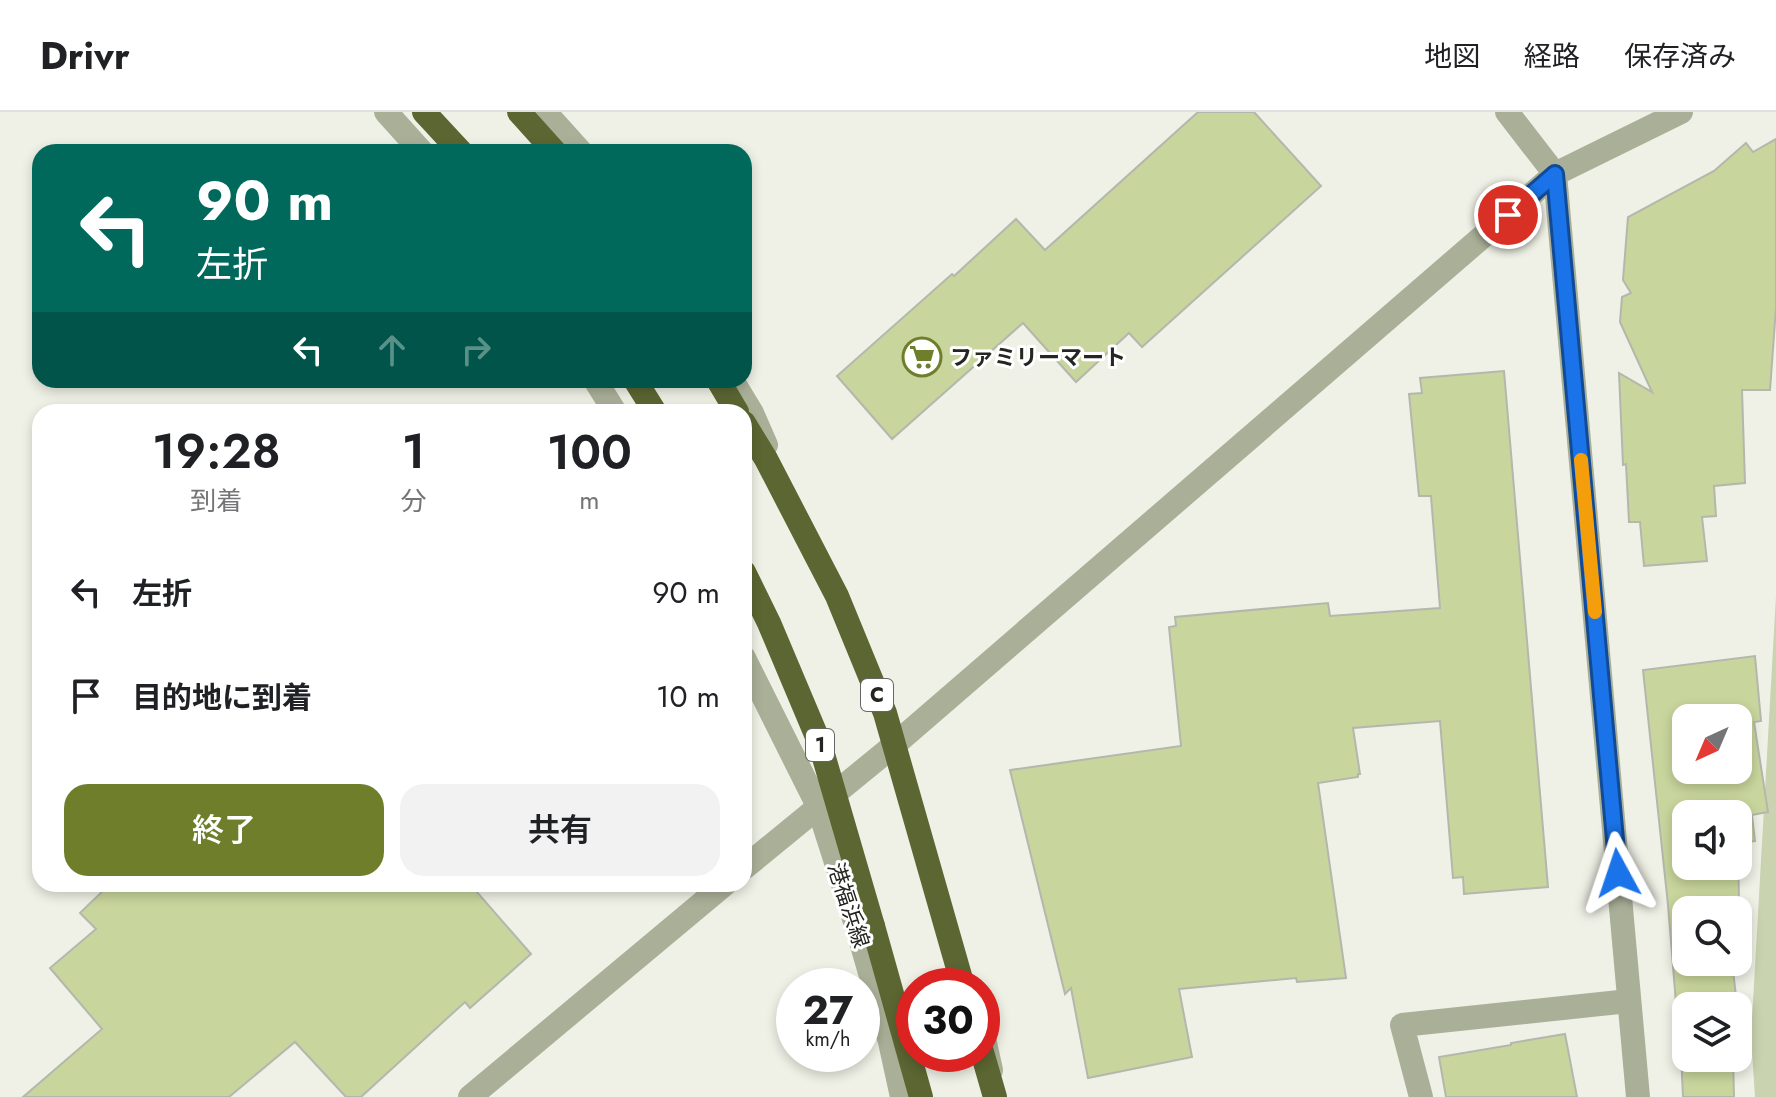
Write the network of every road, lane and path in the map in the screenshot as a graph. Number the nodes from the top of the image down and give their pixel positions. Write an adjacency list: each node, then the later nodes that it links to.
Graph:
1 (386, 112): 7 (street)
2 (424, 112): 8 (highway)
3 (519, 112): 9 (highway)
4 (545, 112): 10 (street)
5 (1507, 112): 11 (street)
6 (1681, 112): 11 (street)
7 (415, 144)
8 (454, 144)
9 (548, 144)
10 (574, 144)
11 (1555, 174): 16 (street); 23 (street)
12 (752, 413): 16 (street)
13 (752, 436): 22 (highway, C, bridge)
14 (752, 588): 20 (highway, 1, bridge)
15 (752, 674): 17 (street, 港福浜線)
16 (893, 746): 17 (street); 21 (street)
17 (818, 806): 18 (street); 27 (street, 港福浜線)
18 (752, 861)
19 (715, 892): 26 (street)
20 (873, 926): 28 (highway); 29 (highway, 1)
21 (960, 968)
22 (961, 968)
23 (1629, 1001): 31 (street); 32 (street)
24 (988, 1072): 30 (highway)
25 (991, 1072): 30 (street)
26 (470, 1097)
27 (902, 1097)
28 (910, 1097)
29 (921, 1097)
30 (996, 1097)
31 (1421, 1097)
32 (1638, 1097)

